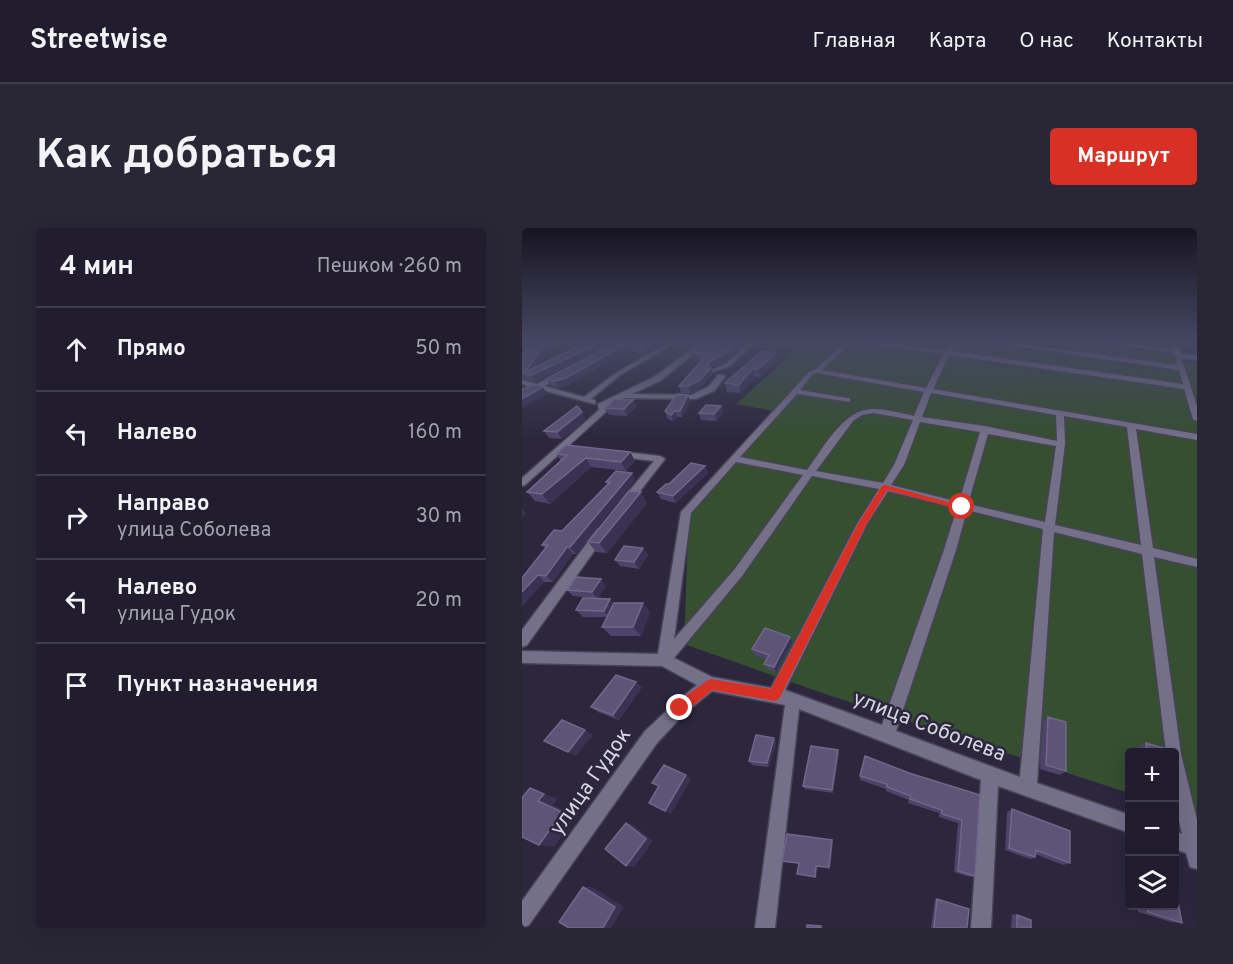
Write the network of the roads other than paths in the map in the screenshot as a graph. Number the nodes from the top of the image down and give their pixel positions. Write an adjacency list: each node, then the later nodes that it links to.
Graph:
1 (562, 374): 11 (street)
2 (619, 374): 17 (street)
3 (664, 374): 16 (street)
4 (810, 374): 14 (street)
5 (833, 374): 13 (street)
6 (936, 374): 13 (street)
7 (1093, 374): 12 (street)
8 (1183, 374): 12 (street)
9 (721, 377): 16 (street)
10 (522, 382): 11 (street)
11 (537, 386): 15 (street); 17 (street)
12 (1187, 387): 22 (street)
13 (928, 390): 20 (street); 21 (street)
14 (795, 391): 18 (street); 28 (street)
15 (522, 394)
16 (623, 395): 19 (street)
17 (585, 400): 19 (street)
18 (847, 400)
19 (601, 406): 30 (street)
20 (1060, 414): 23 (street); 26 (street)
21 (918, 418): 24 (street); 29 (street); 31 (street)
22 (1197, 419)
23 (1131, 426): 25 (street); 34 (street)
24 (985, 429): 26 (street); 32 (street)
25 (1197, 437)
26 (1060, 444): 33 (street)
27 (605, 453): 36 (street)
28 (735, 459): 29 (street); 38 (street)
29 (809, 473): 31 (street); 38 (street)
30 (522, 483)
31 (885, 487): 32 (street); 40 (street)
32 (962, 507): 33 (street); 42 (street)
33 (1049, 528): 34 (street); 46 (street)
34 (1148, 551): 35 (street); 43 (street)
35 (1197, 563)
36 (522, 641)
37 (522, 657): 38 (street)
38 (664, 660): 39 (street, улица Соболева)
39 (710, 684): 40 (street, улица Соболева); 50 (street, улица Гудок)
40 (775, 695): 41 (street, улица Соболева)
41 (793, 699): 42 (street, улица Соболева); 51 (street)
42 (886, 736): 44 (street, улица Соболева)
43 (1173, 748)
44 (990, 775): 46 (street, улица Соболева); 52 (street)
45 (1179, 776): 49 (street)
46 (1028, 788): 47 (street, улица Соболева)
47 (1125, 822)
48 (1179, 843): 49 (street)
49 (1196, 852)
50 (522, 918)
51 (765, 928)
52 (981, 928)

